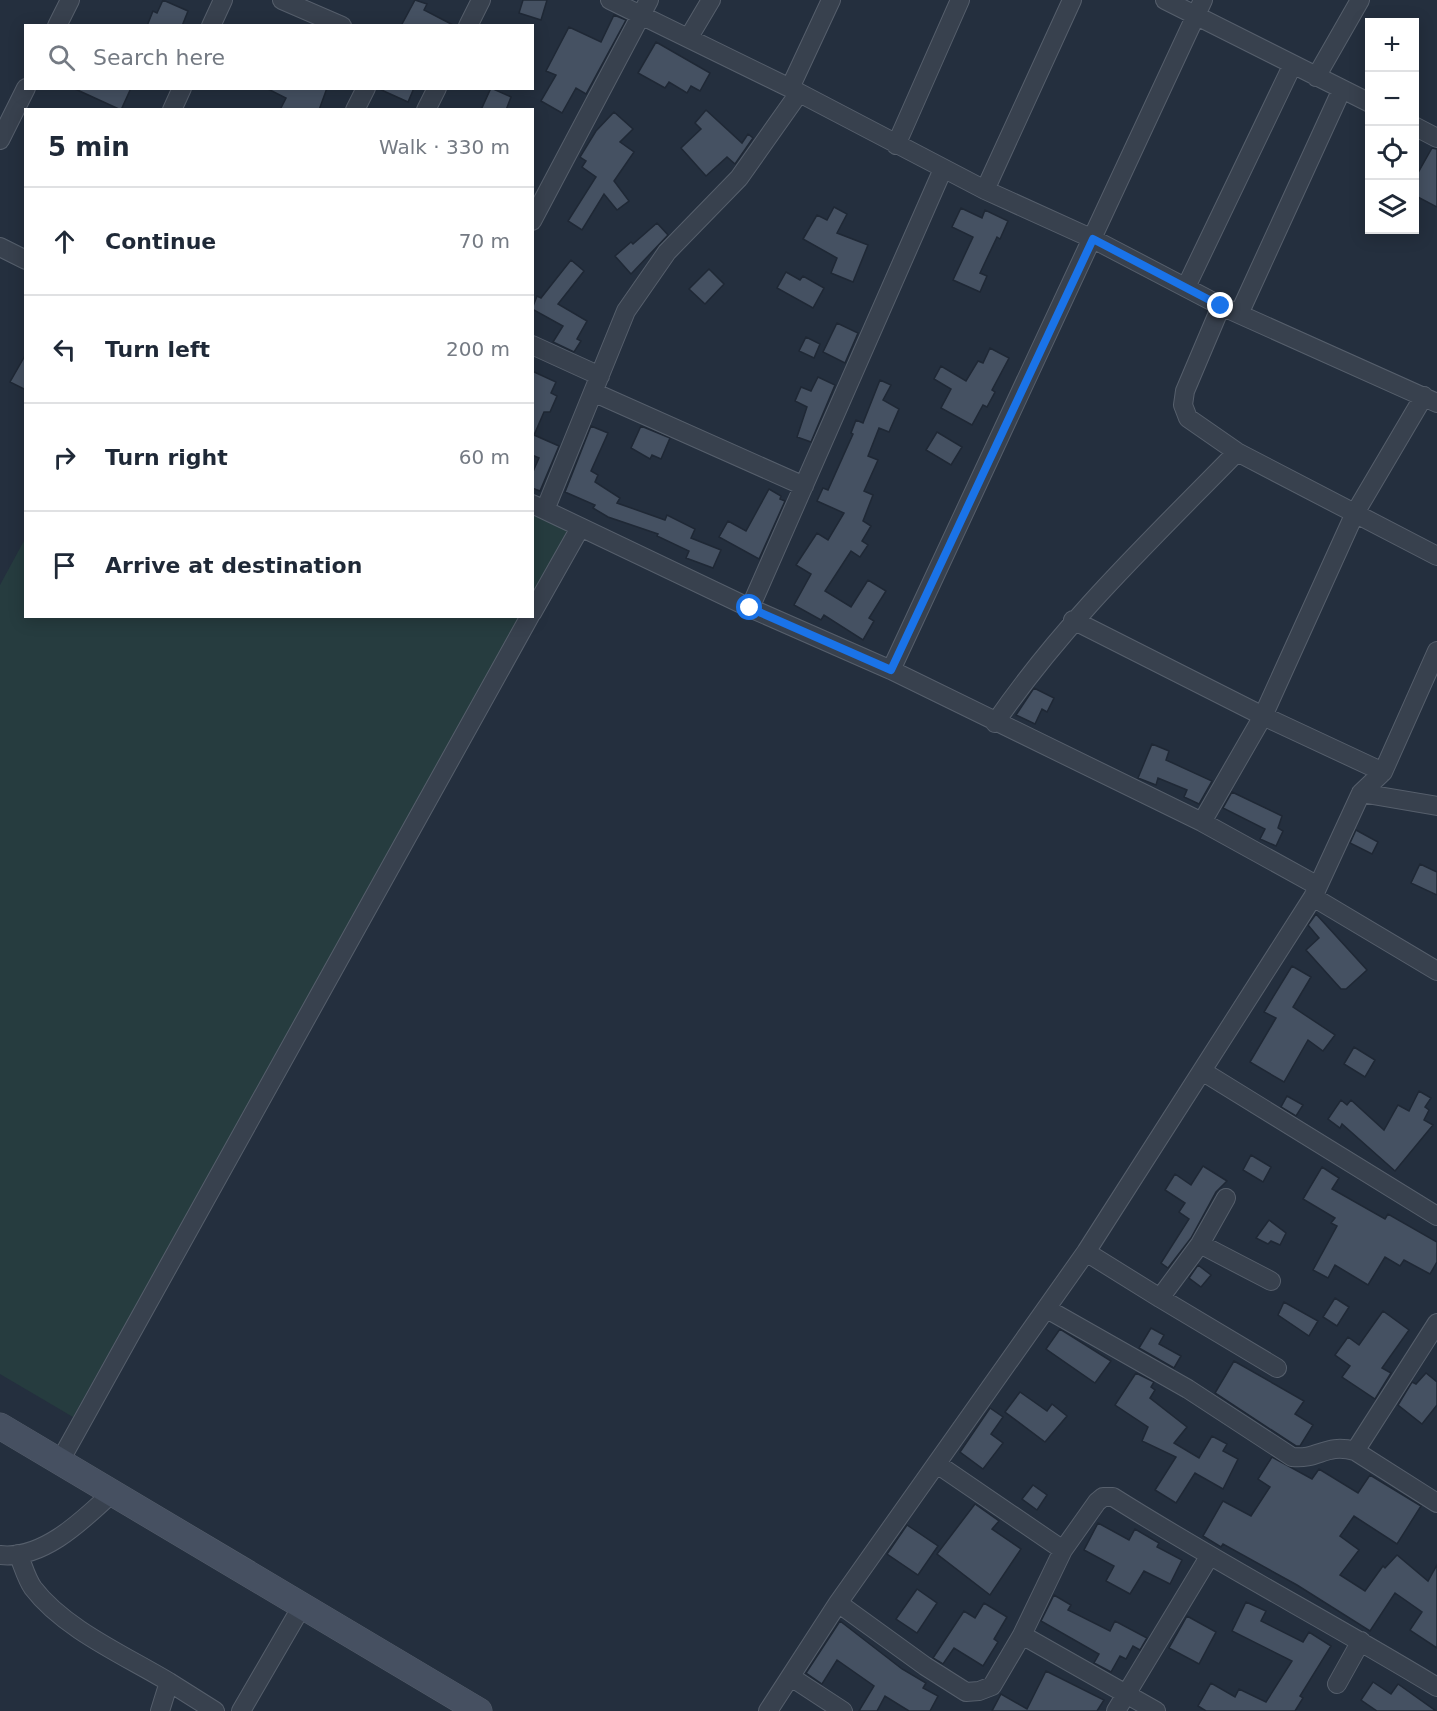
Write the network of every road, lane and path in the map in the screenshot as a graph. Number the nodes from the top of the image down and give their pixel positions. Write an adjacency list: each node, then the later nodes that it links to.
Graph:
1 (70, 0): 14 (street)
2 (223, 0): 15 (street)
3 (282, 0): 16 (street)
4 (481, 0): 17 (street)
5 (610, 0): 12 (street)
6 (711, 0): 18 (street)
7 (831, 0): 26 (street)
8 (960, 0): 34 (street)
9 (1072, 0): 36 (street)
10 (1165, 0): 13 (street)
11 (1360, 0): 20 (street)
12 (646, 8): 18 (street); 37 (street)
13 (1199, 8): 19 (street); 38 (street)
14 (58, 24)
15 (212, 24)
16 (337, 24)
17 (469, 24)
18 (689, 37): 26 (street)
19 (1292, 66): 20 (street); 41 (street)
20 (1316, 77): 21 (street)
21 (1342, 89): 27 (street); 43 (street)
22 (25, 90): 33 (street)
23 (181, 90): 28 (street)
24 (365, 90): 29 (street)
25 (436, 90): 30 (street)
26 (794, 90): 34 (street); 45 (street)
27 (1365, 100)
28 (173, 108)
29 (356, 108)
30 (427, 108)
31 (1419, 129): 32 (street)
32 (1437, 138)
33 (0, 140)
34 (896, 145): 35 (street)
35 (943, 168): 36 (street); 48 (street)
36 (985, 190): 38 (street)
37 (534, 216)
38 (1093, 239): 41 (street); 58 (street)
39 (0, 247): 40 (street)
40 (24, 259)
41 (1186, 287): 42 (street)
42 (1221, 306): 43 (street); 47 (street)
43 (1239, 314): 46 (street)
44 (534, 346): 45 (street)
45 (597, 384): 48 (street); 49 (street)
46 (1430, 400): 50 (street)
47 (1237, 452): 50 (street); 56 (street)
48 (804, 486): 53 (street)
49 (539, 507): 51 (street)
50 (1355, 513): 52 (street); 59 (street)
51 (580, 528): 53 (street); 54 (street)
52 (1437, 556)
53 (750, 608): 58 (street)
54 (534, 610)
55 (529, 618): 79 (street)
56 (1073, 620): 59 (street); 60 (street)
57 (1437, 651): 61 (street)
58 (891, 670): 60 (street)
59 (1263, 716): 61 (street); 64 (street)
60 (995, 723): 64 (street)
61 (1383, 772): 62 (street)
62 (1361, 793): 63 (street); 65 (street)
63 (1437, 806)
64 (1202, 822): 65 (street)
65 (1316, 891): 66 (street); 67 (street)
66 (1437, 970)
67 (1202, 1071): 69 (street); 71 (street)
68 (1226, 1198): 70 (street)
69 (1437, 1216)
70 (1200, 1244): 72 (street); 73 (street)
71 (1086, 1251): 73 (street); 74 (street)
72 (1271, 1281)
73 (1160, 1298): 76 (street)
74 (1047, 1309): 78 (street); 80 (street)
75 (1437, 1323): 78 (street)
76 (1277, 1368)
77 (0, 1426): 79 (main road)
78 (1355, 1451): 82 (street)
79 (60, 1461): 81 (main road)
80 (937, 1464): 83 (street); 86 (street)
81 (112, 1493): 84 (street); 87 (main road)
82 (1437, 1503)
83 (1064, 1550): 85 (street); 88 (street)
84 (9, 1555): 91 (street)
85 (1209, 1557): 89 (street); 94 (street)
86 (838, 1604): 88 (street); 90 (street)
87 (302, 1606): 97 (street); 98 (main road)
88 (1022, 1635): 94 (street)
89 (1361, 1641): 92 (street); 93 (street)
90 (791, 1677): 99 (street); 100 (street)
91 (169, 1682): 95 (street); 96 (street)
92 (1337, 1684)
93 (1437, 1687)
94 (1126, 1692): 101 (street); 102 (street)
95 (160, 1711)
96 (215, 1711)
97 (241, 1711)
98 (479, 1711)
99 (768, 1711)
100 (843, 1711)
101 (1116, 1711)
102 (1156, 1711)

